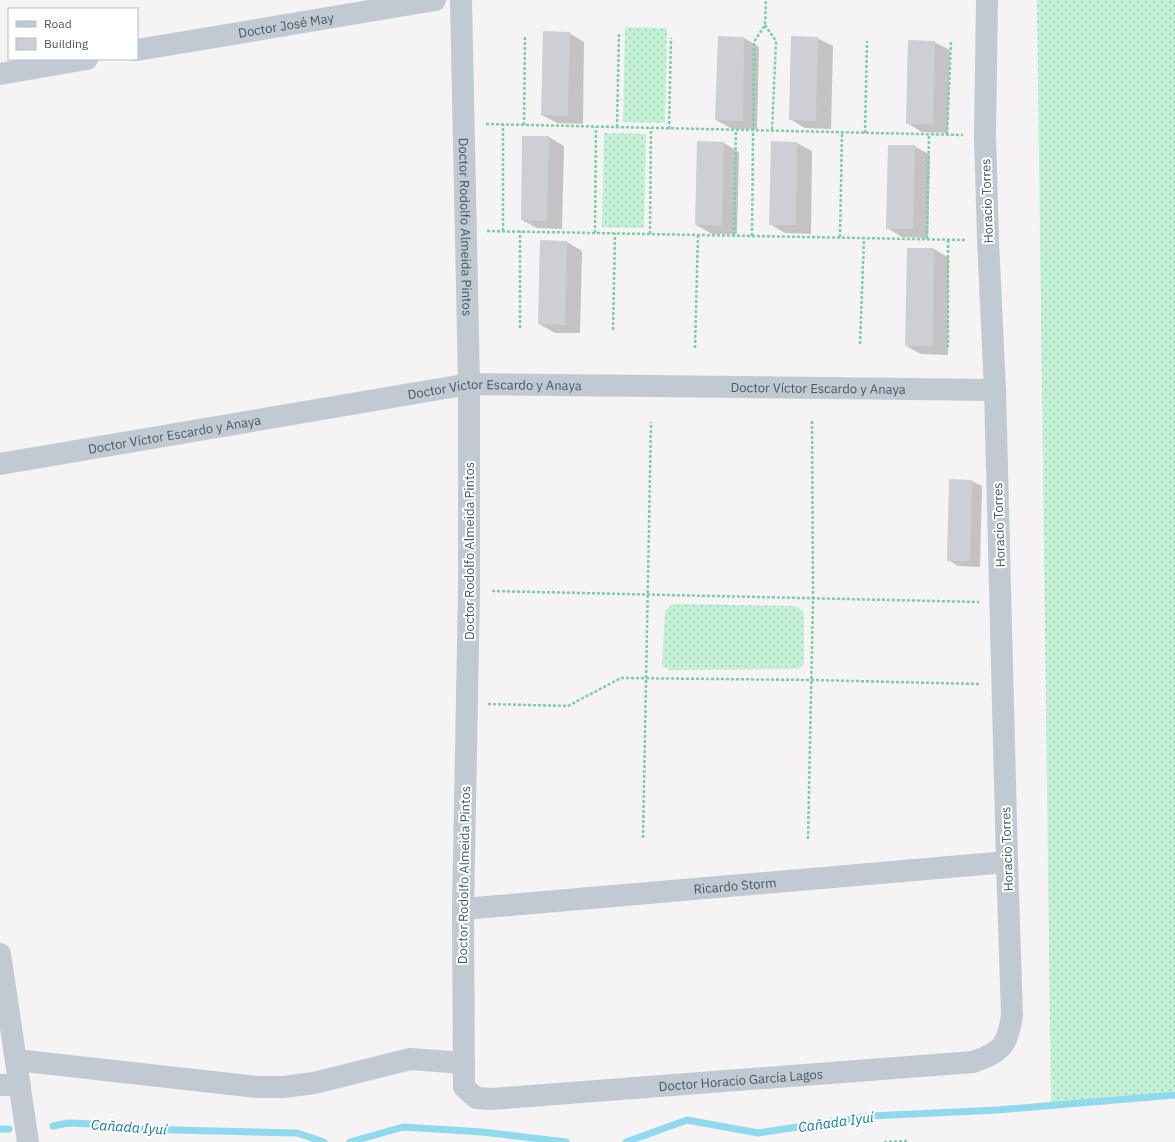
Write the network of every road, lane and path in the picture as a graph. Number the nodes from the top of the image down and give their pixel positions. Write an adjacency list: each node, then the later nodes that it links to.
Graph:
1 (435, 0): 11 (street, Doctor José May)
2 (461, 0): 14 (street, Doctor Rodolfo Almeida Pintos)
3 (766, 0): 5 (path)
4 (987, 0): 28 (street, Horacio Torres)
5 (765, 25): 22 (path); 23 (path)
6 (619, 33): 18 (path)
7 (525, 35): 16 (path)
8 (671, 38): 20 (path)
9 (867, 41): 25 (path)
10 (951, 42): 27 (path)
11 (138, 50)
12 (81, 60): 13 (street)
13 (0, 74)
14 (463, 124): 15 (path); 29 (street, Doctor Rodolfo Almeida Pintos)
15 (503, 125): 16 (path); 30 (path)
16 (524, 125): 17 (path)
17 (596, 127): 18 (path); 32 (path)
18 (616, 127): 19 (path)
19 (651, 128): 20 (path); 34 (path)
20 (669, 128): 21 (path)
21 (736, 130): 22 (path); 36 (path)
22 (753, 130): 23 (path); 37 (path)
23 (772, 131): 24 (path)
24 (842, 132): 25 (path); 38 (path)
25 (865, 133): 26 (path)
26 (929, 134): 27 (path); 40 (path)
27 (947, 135): 28 (path)
28 (986, 136): 42 (street, Horacio Torres)
29 (466, 230): 30 (path); 48 (street, Doctor Rodolfo Almeida Pintos)
30 (503, 231): 31 (path)
31 (520, 231): 32 (path); 43 (path)
32 (595, 233): 33 (path)
33 (615, 233): 34 (path); 44 (path)
34 (650, 234): 35 (path)
35 (698, 235): 36 (path); 47 (path)
36 (734, 235): 37 (path)
37 (752, 236): 38 (path)
38 (840, 237): 39 (path)
39 (864, 238): 40 (path); 45 (path)
40 (927, 239): 41 (path)
41 (948, 240): 42 (path); 46 (path)
42 (988, 240): 49 (street, Horacio Torres)
43 (520, 328)
44 (613, 330)
45 (860, 344)
46 (948, 347)
47 (694, 348)
48 (469, 384): 49 (street, Doctor Víctor Escardo y Anaya); 52 (street, Doctor Víctor Escardo y Anaya); 53 (street, Doctor Rodolfo Almeida Pintos)
49 (995, 390): 56 (street, Horacio Torres)
50 (812, 420): 55 (path)
51 (651, 422): 54 (path)
52 (0, 464)
53 (469, 591): 54 (path); 60 (street, Doctor Rodolfo Almeida Pintos)
54 (647, 595): 55 (path); 57 (path)
55 (813, 599): 56 (path); 58 (path)
56 (1001, 602): 59 (street, Horacio Torres)
57 (647, 678): 58 (path); 60 (path); 61 (path)
58 (812, 680): 59 (path); 62 (path)
59 (1003, 684): 63 (street, Horacio Torres)
60 (467, 703): 64 (street, Doctor Rodolfo Almeida Pintos)
61 (643, 838)
62 (808, 839)
63 (1007, 862): 64 (street, Ricardo Storm); 66 (street, Horacio Torres)
64 (463, 909): 68 (street, Doctor Rodolfo Almeida Pintos)
65 (1, 961): 67 (street)
66 (1001, 1048): 70 (street, Doctor Horacio García Lagos)
67 (16, 1060): 68 (street); 69 (street)
68 (464, 1063): 70 (street, Doctor Rodolfo Almeida Pintos)
69 (10, 1085): 72 (street)
70 (476, 1098)
71 (908, 1141): 73 (path)
72 (28, 1142)
73 (884, 1142)

